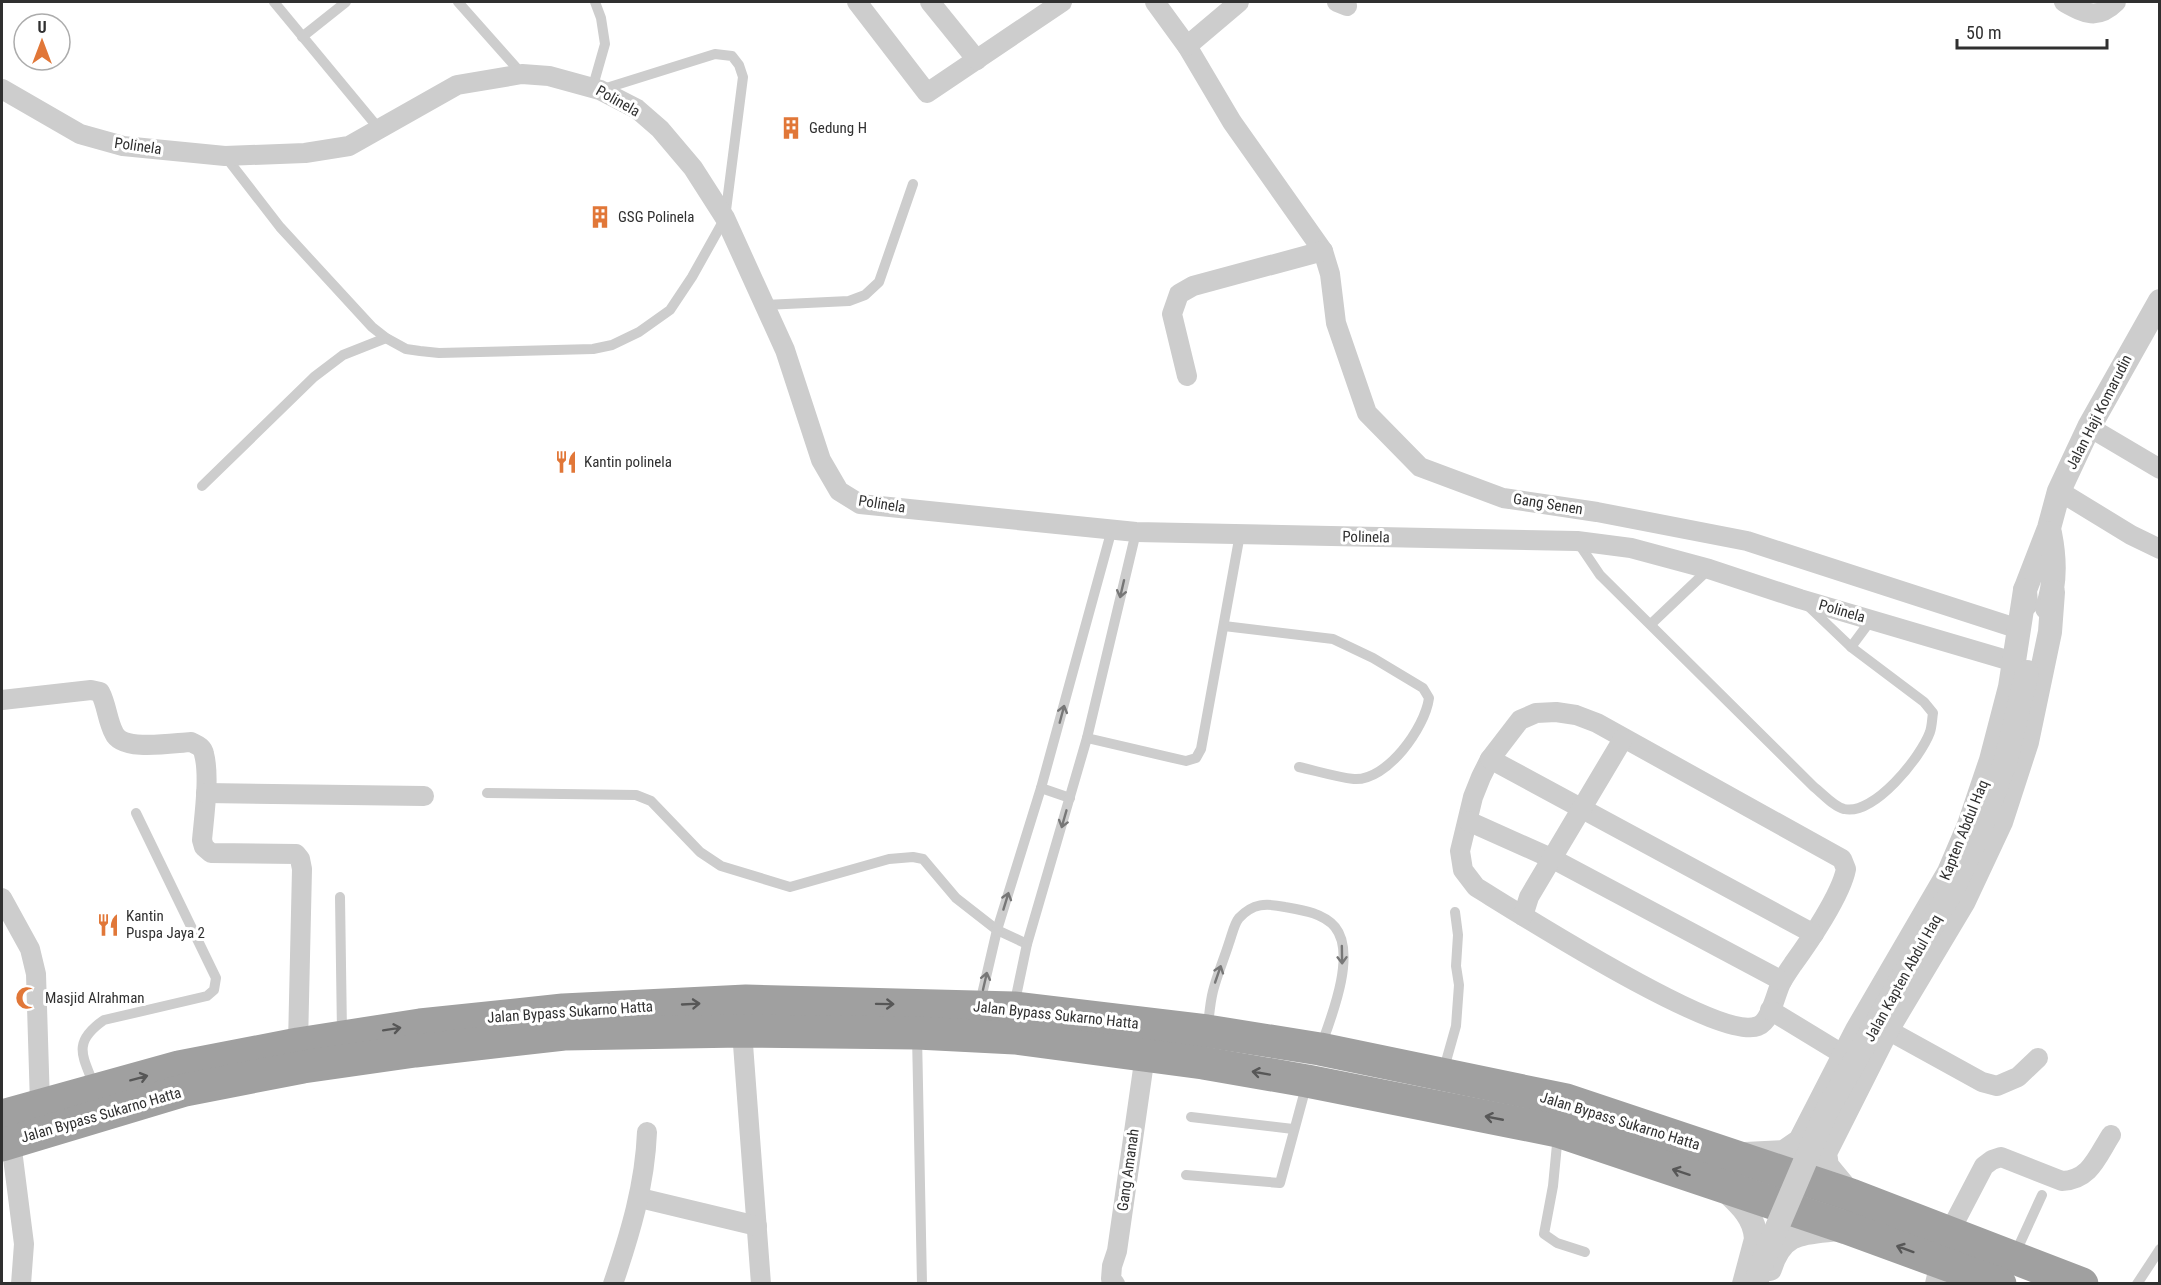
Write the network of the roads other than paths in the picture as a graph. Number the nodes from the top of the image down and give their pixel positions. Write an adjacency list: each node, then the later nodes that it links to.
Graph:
1 (274, 2): 12 (lane)
2 (346, 2): 12 (lane)
3 (458, 2): 15 (lane)
4 (595, 2): 16 (lane)
5 (857, 2): 14 (street)
6 (930, 2): 14 (street)
7 (1062, 2): 14 (street)
8 (1155, 2): 13 (street, Gang Senen)
9 (1239, 2): 13 (street)
10 (2064, 2): 11 (street)
11 (2116, 2)
12 (302, 37): 18 (lane)
13 (1187, 46): 22 (street, Gang Senen)
14 (977, 60)
15 (522, 74): 16 (street, Polinela); 18 (street, Polinela)
16 (597, 88): 21 (street, Polinela); 21 (lane)
17 (2, 89): 19 (street, Polinela)
18 (380, 130): 19 (street, Polinela)
19 (225, 156): 25 (lane)
20 (913, 184): 23 (lane)
21 (725, 218): 23 (street, Polinela); 25 (lane)
22 (1323, 251): 26 (street); 44 (street, Gang Senen)
23 (765, 305): 32 (street, Polinela)
24 (2156, 315): 27 (street, Jalan Haji Komarudin)
25 (386, 338): 29 (lane)
26 (1187, 376)
27 (2089, 427): 28 (street); 30 (street, Jalan Haji Komarudin)
28 (2160, 469)
29 (202, 486)
30 (2059, 491): 31 (street, Jalan Haji Komarudin); 36 (street)
31 (2049, 528): 38 (street, Jalan Kapten Abdul Haq); 39 (street, Jalan Kapten Abdul Haq)
32 (1113, 529): 33 (street, Polinela); 52 (lane, one-way to 32)
33 (1136, 532): 34 (street, Polinela); 48 (lane, one-way to 48)
34 (1240, 534): 35 (street, Polinela); 43 (lane)
35 (1577, 541): 37 (street, Polinela); 42 (lane)
36 (2160, 549)
37 (1708, 569): 40 (street, Polinela); 42 (lane)
38 (2025, 590): 44 (street, Kapten Abdul Haq); 46 (street, Jalan Kapten Abdul Haq)
39 (2053, 592): 46 (street, Jalan Kapten Abdul Haq); 61 (street, Kapten Abdul Haq)
40 (1800, 599): 41 (street, Polinela); 45 (lane)
41 (1871, 620): 45 (lane); 46 (street, Polinela)
42 (1651, 624): 45 (lane)
43 (1224, 626): 48 (lane); 51 (lane)
44 (2019, 629): 46 (street, Kapten Abdul Haq)
45 (1851, 647)
46 (2023, 666): 59 (street, Kapten Abdul Haq); 107 (street, Jalan Kapten Abdul Haq, bridge)
47 (2, 700): 53 (street)
48 (1087, 738): 56 (lane)
49 (1623, 739): 50 (street); 57 (street); 68 (street)
50 (1490, 759): 57 (street); 60 (street)
51 (1299, 767)
52 (1041, 788): 56 (lane); 67 (lane, one-way to 52)
53 (206, 793): 55 (street); 79 (street)
54 (487, 793): 67 (lane)
55 (424, 796)
56 (1070, 798): 69 (lane, one-way to 69)
57 (1582, 808): 62 (street); 68 (street)
58 (136, 813): 86 (lane)
59 (1973, 813): 61 (street); 74 (street, Kapten Abdul Haq)
60 (1468, 821): 62 (street); 66 (street)
61 (2001, 822): 75 (street, Kapten Abdul Haq)
62 (1552, 859): 66 (street); 70 (street)
63 (2, 897): 87 (street)
64 (340, 897): 78 (lane)
65 (1455, 912): 85 (lane)
66 (1523, 916): 73 (street)
67 (997, 930): 69 (lane); 71 (lane, one-way to 67)
68 (1814, 934): 70 (street)
69 (1027, 944): 72 (lane)
70 (1782, 981): 73 (street)
71 (979, 1005): 72 (highway, Jalan Bypass Sukarno Hatta); 78 (highway, Jalan Bypass Sukarno Hatta, one-way to 71)
72 (1014, 1008): 80 (highway, Jalan Bypass Sukarno Hatta)
73 (1770, 1010): 82 (street)
74 (1865, 1017): 75 (street); 82 (street, Kapten Abdul Haq)
75 (1887, 1030): 83 (street); 95 (street, Kapten Abdul Haq)
76 (742, 1031): 77 (highway, Jalan Bypass Sukarno Hatta); 86 (highway, Jalan Bypass Sukarno Hatta); 101 (street)
77 (917, 1033): 81 (highway, Jalan Bypass Sukarno Hatta); 111 (lane)
78 (342, 1036): 79 (highway, Jalan Bypass Sukarno Hatta)
79 (298, 1044): 86 (highway, Jalan Bypass Sukarno Hatta, one-way to 79)
80 (1205, 1047): 81 (highway, Jalan Bypass Sukarno Hatta); 84 (highway, Jalan Bypass Sukarno Hatta); 84 (lane, one-way to 84)
81 (1144, 1055): 112 (street, Gang Amanah)
82 (1844, 1055): 90 (street, Kapten Abdul Haq)
83 (2038, 1058)
84 (1313, 1065): 85 (highway, Jalan Bypass Sukarno Hatta); 89 (lane); 91 (highway, Jalan Bypass Sukarno Hatta, one-way to 84)
85 (1442, 1075): 96 (highway, Jalan Bypass Sukarno Hatta)
86 (100, 1102): 87 (highway, Jalan Bypass Sukarno Hatta); 93 (highway, Jalan Bypass Sukarno Hatta)
87 (40, 1104): 93 (highway, Jalan Bypass Sukarno Hatta)
88 (1191, 1117): 89 (lane)
89 (1293, 1129): 97 (lane)
90 (1807, 1129): 95 (street); 96 (street, Kapten Abdul Haq)
91 (1558, 1131): 96 (highway, Jalan Bypass Sukarno Hatta, one-way to 91); 104 (lane)
92 (647, 1132): 100 (street)
93 (5, 1134): 108 (street)
94 (2111, 1135): 105 (street)
95 (1830, 1139): 98 (street, Kapten Abdul Haq)
96 (1723, 1169): 98 (highway, Jalan Bypass Sukarno Hatta); 102 (highway, Jalan Bypass Sukarno Hatta); 107 (street)
97 (1186, 1175)
98 (1851, 1195): 105 (highway, Jalan Bypass Sukarno Hatta)
99 (2042, 1195): 106 (lane)
100 (640, 1198): 101 (street); 109 (street)
101 (757, 1226): 110 (street)
102 (1847, 1228): 105 (highway, Jalan Bypass Sukarno Hatta, one-way to 102); 107 (street)
103 (2160, 1249): 114 (lane)
104 (1585, 1252)
105 (1941, 1260): 106 (highway, Jalan Bypass Sukarno Hatta)
106 (2007, 1270): 113 (highway, Jalan Bypass Sukarno Hatta)
107 (1757, 1276)
108 (21, 1284)
109 (613, 1284)
110 (761, 1284)
111 (922, 1284)
112 (1115, 1284)
113 (2082, 1284)
114 (2138, 1284)

